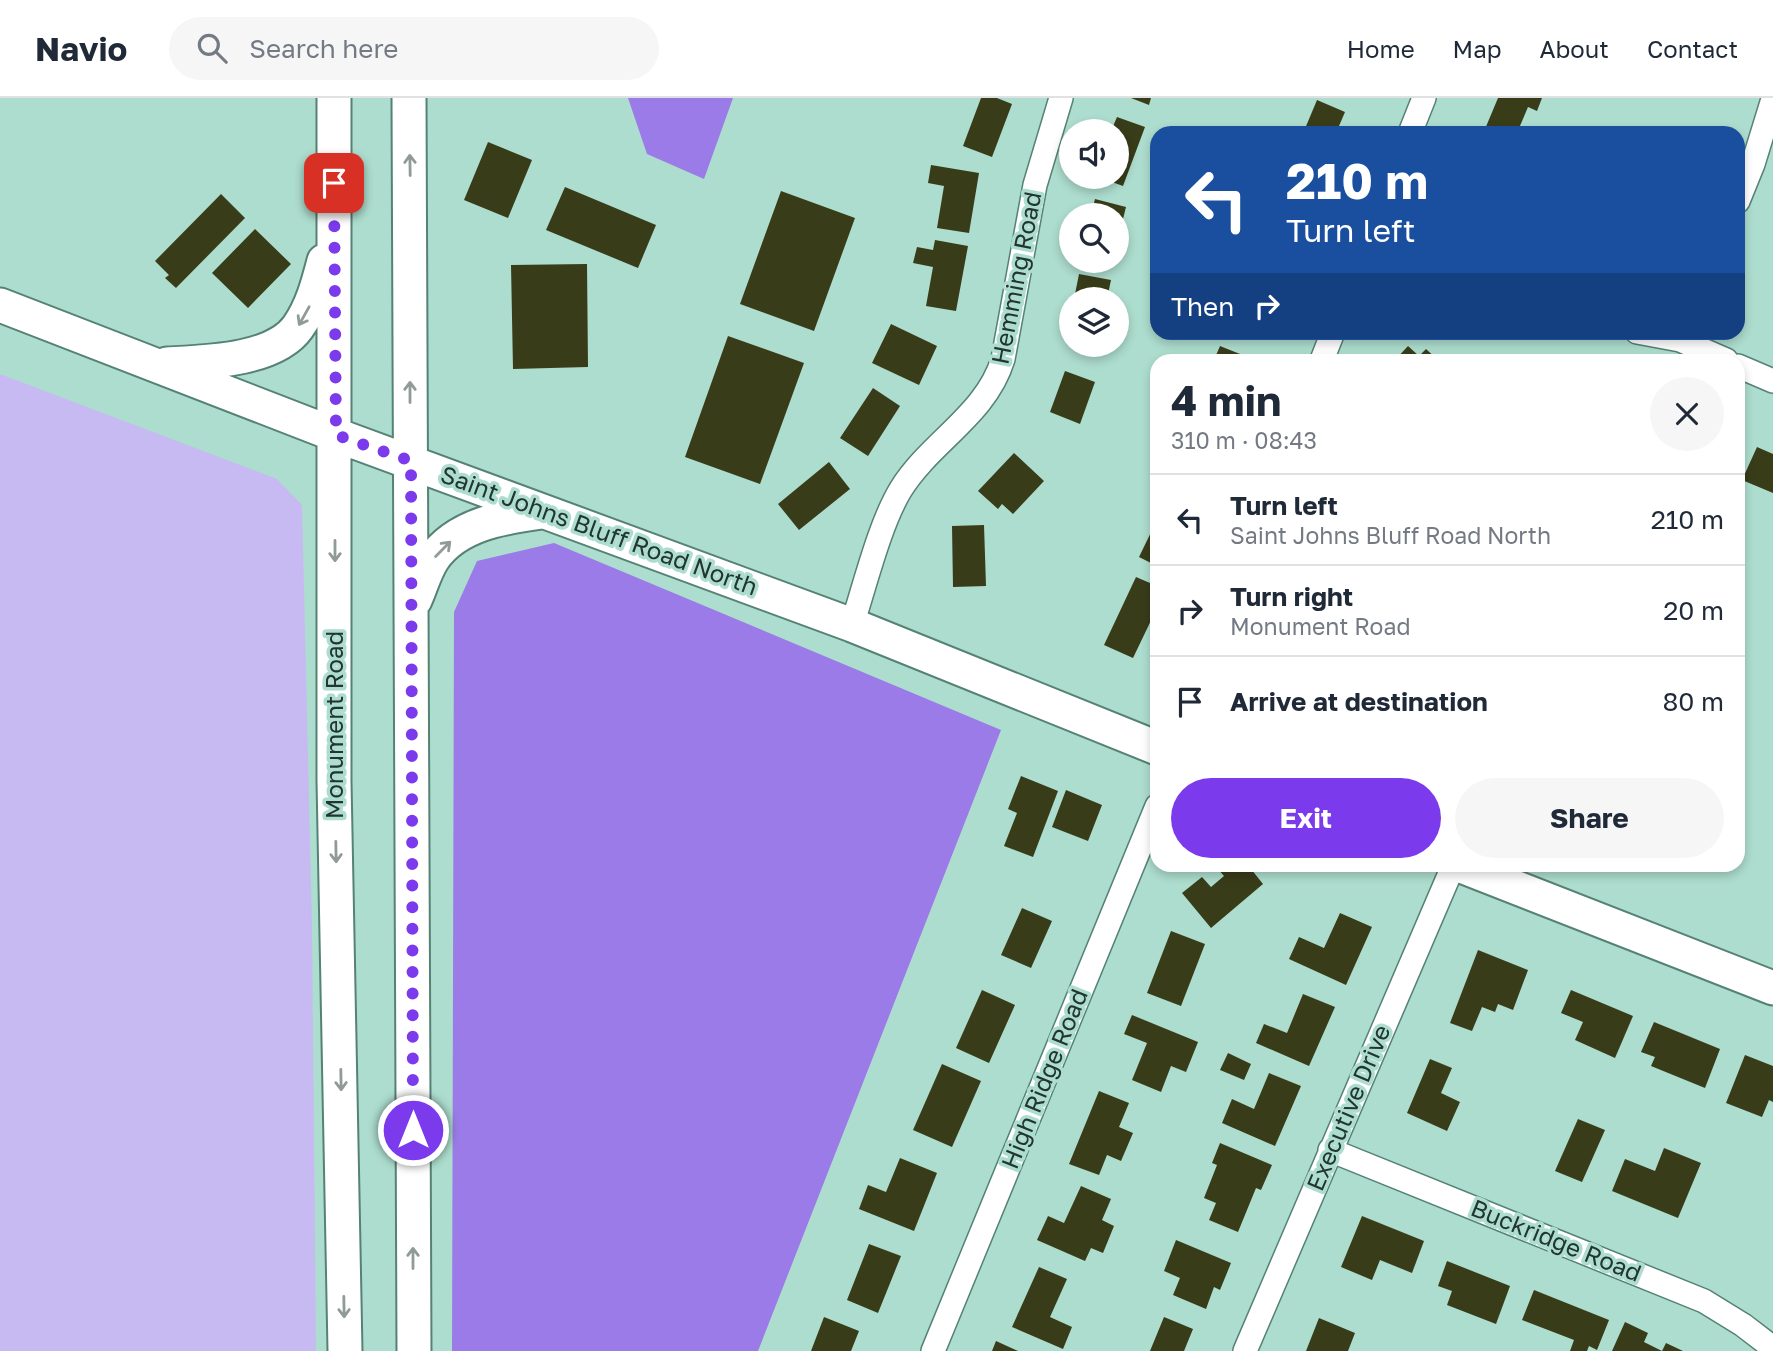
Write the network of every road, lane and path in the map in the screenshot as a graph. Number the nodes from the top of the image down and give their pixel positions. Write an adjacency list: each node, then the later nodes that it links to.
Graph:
1 (334, 98): 8 (main road, Monument Road)
2 (409, 98): 16 (main road, one-way to 2)
3 (1061, 98): 19 (street, Hemming Road)
4 (1424, 98): 6 (street)
5 (1773, 99): 7 (street)
6 (1413, 126)
7 (1745, 184)
8 (333, 229): 12 (main road, one-way to 12); 15 (main road, Monument Road)
9 (0, 305): 12 (main road, Saint Johns Bluff Road North)
10 (1688, 340): 11 (street)
11 (1715, 354)
12 (154, 365): 15 (main road, Saint Johns Bluff Road North)
13 (1745, 369): 14 (street)
14 (1773, 381)
15 (336, 435): 16 (main road, Saint Johns Bluff Road North); 27 (main road, Monument Road, one-way to 27)
16 (411, 461): 17 (main road, Saint Johns Bluff Road North); 18 (main road)
17 (546, 512): 18 (main road, one-way to 17); 19 (main road, Saint Johns Bluff Road North)
18 (411, 608): 28 (main road, one-way to 18)
19 (852, 625): 20 (main road, Saint Johns Bluff Road North)
20 (1150, 745)
21 (1150, 823): 29 (street, High Ridge Road)
22 (1452, 872): 25 (street, Executive Drive)
23 (1475, 872): 24 (main road)
24 (1773, 989)
25 (1331, 1150): 26 (street, Buckridge Road); 30 (street, Executive Drive)
26 (1773, 1348)
27 (345, 1351)
28 (414, 1351)
29 (933, 1351)
30 (1245, 1351)

